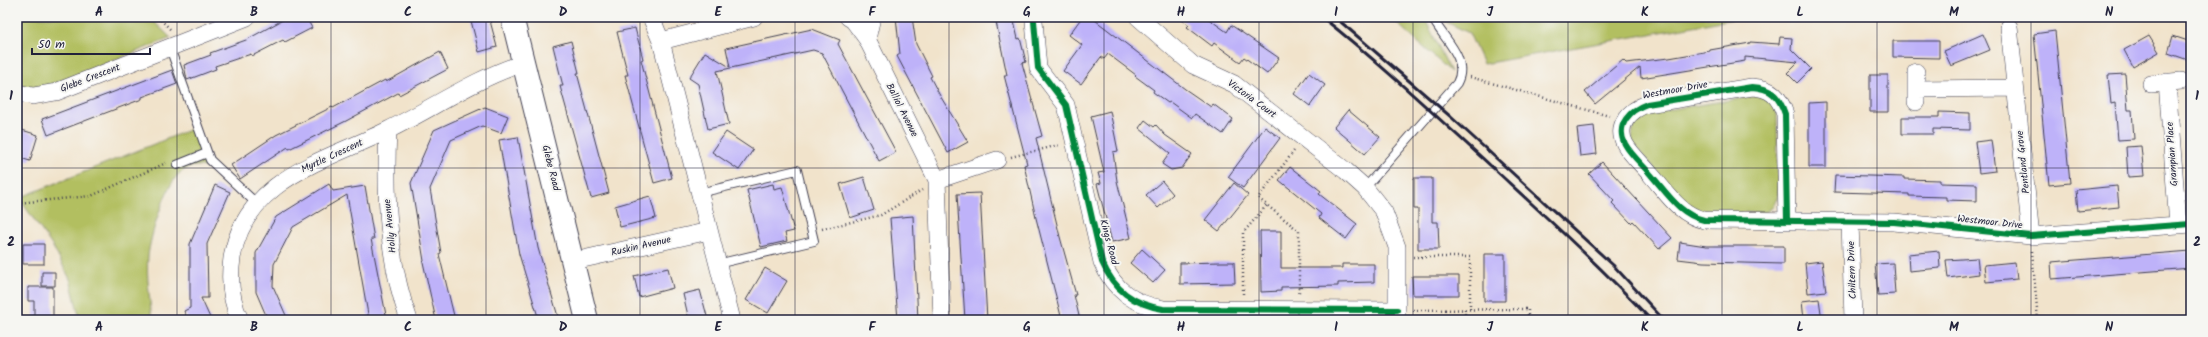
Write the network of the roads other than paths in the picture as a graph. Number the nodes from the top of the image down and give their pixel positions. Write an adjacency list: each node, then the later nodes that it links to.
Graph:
1 (247, 17): 13 (street, Glebe Crescent)
2 (512, 17): 14 (street, Glebe Road)
3 (650, 17): 12 (street)
4 (754, 17): 12 (street)
5 (848, 17): 11 (street, Balliol Avenue)
6 (872, 17): 11 (street)
7 (1138, 17): 24 (street, Victoria Court)
8 (1432, 17): 24 (lane)
9 (1034, 21): 34 (street, Kings Road)
10 (2009, 27): 17 (street, Pentland Grove)
11 (867, 39): 23 (street, Balliol Avenue)
12 (661, 41): 25 (street)
13 (170, 48): 18 (street, Glebe Crescent); 20 (lane)
14 (524, 63): 19 (street, Myrtle Crescent); 32 (street, Glebe Road)
15 (2166, 82): 29 (street, Grampian Place)
16 (1916, 88): 17 (street)
17 (2015, 88): 31 (street, Pentland Grove)
18 (18, 97)
19 (388, 130): 26 (street, Myrtle Crescent); 36 (street, Holly Avenue)
20 (207, 153): 22 (lane); 26 (lane)
21 (997, 160): 23 (street)
22 (175, 162)
23 (937, 180): 39 (street, Balliol Avenue)
24 (1365, 188): 34 (street, Victoria Court)
25 (699, 193): 30 (street); 33 (lane)
26 (256, 203): 35 (street, Myrtle Crescent)
27 (1787, 220): 27 (street, Westmoor Drive); 28 (street, Westmoor Drive)
28 (1850, 221): 31 (street, Westmoor Drive); 40 (street, Chiltern Drive)
29 (2184, 225): 31 (street, Westmoor Drive)
30 (709, 231): 32 (street, Ruskin Avenue); 33 (street)
31 (2031, 236)
32 (574, 261): 37 (street, Glebe Road)
33 (717, 264): 38 (street)
34 (1397, 315)
35 (240, 320)
36 (409, 320)
37 (587, 320)
38 (732, 320)
39 (942, 320)
40 (1853, 320)

